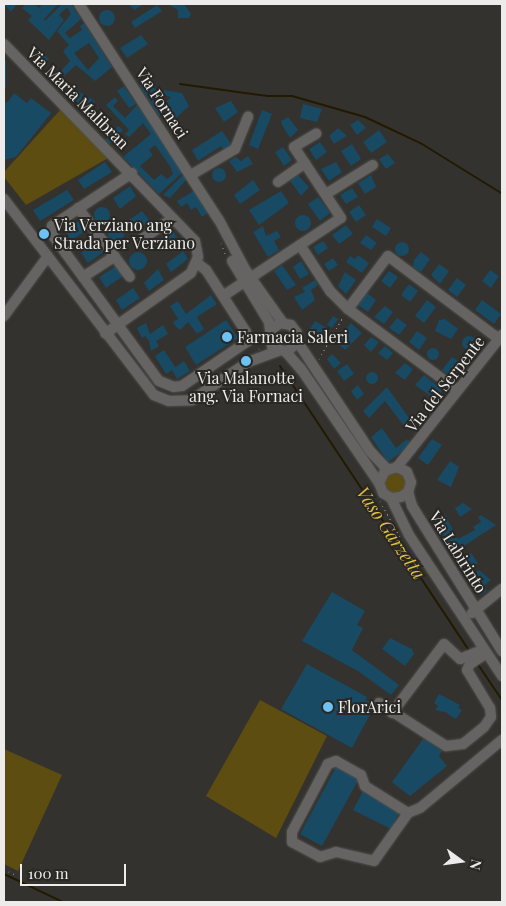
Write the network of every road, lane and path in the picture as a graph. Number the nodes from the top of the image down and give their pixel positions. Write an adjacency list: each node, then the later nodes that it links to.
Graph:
1 (79, 4): 8 (street, Via Fornaci)
2 (4, 44): 7 (street, Via Maria Malibran)
3 (248, 116): 8 (street)
4 (316, 134): 5 (street)
5 (305, 163): 9 (street); 10 (street)
6 (373, 164): 10 (street)
7 (132, 173): 12 (street, Via Maria Malibran); 13 (street, Via Maria Malibran)
8 (191, 175): 21 (street, Via Fornaci)
9 (278, 182)
10 (326, 194): 15 (street)
11 (4, 199): 16 (street)
12 (78, 208): 17 (street); 19 (street, Via Maria Malibran)
13 (173, 218): 14 (street); 18 (street, Via Maria Malibran)
14 (142, 239)
15 (300, 245): 21 (street); 23 (street)
16 (48, 256): 24 (street); 28 (street)
17 (115, 256): 19 (street); 20 (street)
18 (197, 263): 22 (street); 26 (street)
19 (83, 277): 26 (street)
20 (130, 277)
21 (248, 280): 22 (street); 25 (street, Via Fornaci); 27 (street, Via Fornaci)
22 (223, 296): 35 (street)
23 (348, 309): 29 (street); 34 (path); 37 (street)
24 (4, 316)
25 (283, 323): 27 (street); 30 (street, Via Fornaci)
26 (118, 324): 28 (street); 35 (street)
27 (270, 330): 31 (street, Via Fornaci)
28 (105, 334): 36 (street)
29 (500, 337): 37 (street, Via del Serpente)
30 (297, 341): 32 (street); 34 (street, Via Fornaci)
31 (270, 342): 32 (street); 33 (street)
32 (282, 351): 33 (street); 40 (street)
33 (248, 362): 36 (street)
34 (312, 364): 38 (street, Via Fornaci)
35 (200, 375): 36 (street)
36 (210, 388)
37 (457, 390): 39 (street, Via del Serpente)
38 (387, 469): 39 (street); 40 (street)
39 (402, 469): 41 (street)
40 (380, 482): 42 (street)
41 (408, 492): 42 (street); 44 (street, Via Labirinto)
42 (391, 498): 45 (street, Via Labirinto)
43 (502, 589): 44 (street)
44 (476, 610): 45 (street); 46 (street, Via Labirinto)
45 (464, 618): 47 (street, Via Labirinto)
46 (502, 650)
47 (477, 655): 48 (street, Via Labirinto); 50 (street); 50 (street, Via Labirinto)
48 (502, 676)
49 (379, 703): 50 (street, Via Labirinto)
50 (392, 713)
51 (502, 740): 52 (street)
52 (408, 813): 52 (street)
53 (4, 869): 54 (path)
54 (14, 874)

